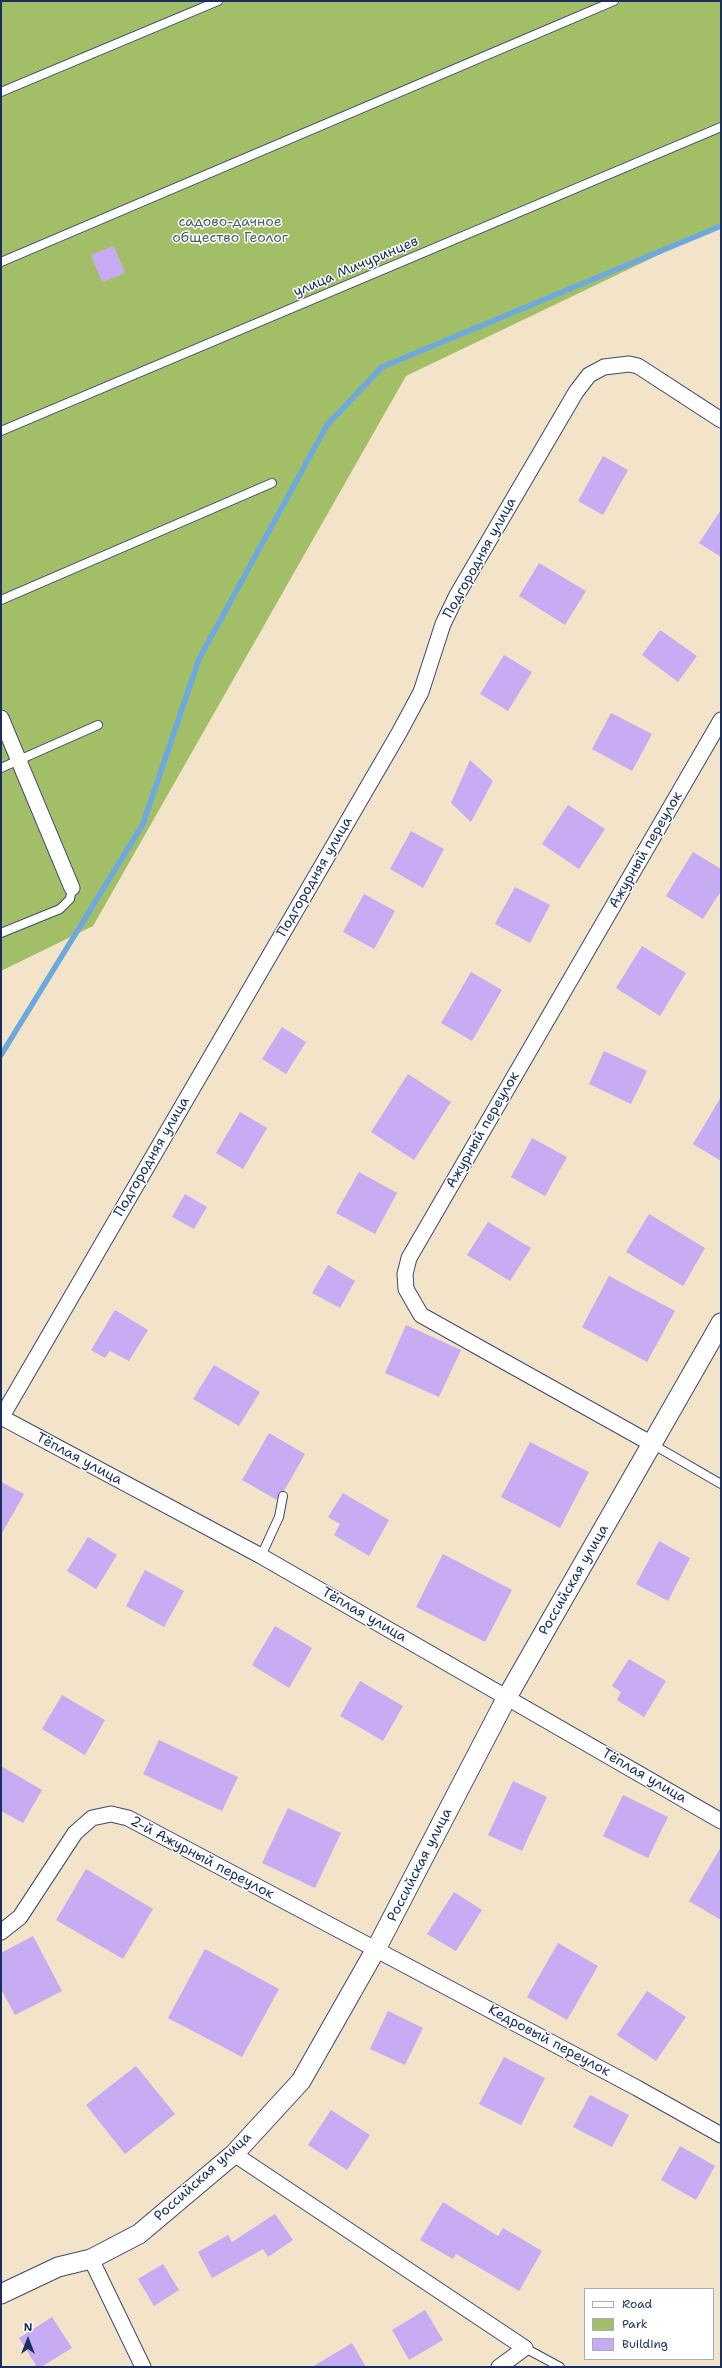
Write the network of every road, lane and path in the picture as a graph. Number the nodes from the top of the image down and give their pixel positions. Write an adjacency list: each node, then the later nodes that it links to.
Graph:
1 (218, 1): 3 (lane)
2 (614, 1): 5 (lane)
3 (1, 92)
4 (721, 127): 7 (lane, улица Мичуринцев)
5 (1, 262)
6 (721, 420): 18 (street, Подгородняя улица)
7 (1, 431)
8 (272, 483): 9 (lane)
9 (1, 600)
10 (1, 718): 13 (street)
11 (721, 720): 19 (street, Ажурный переулок)
12 (98, 725): 13 (lane)
13 (19, 760): 14 (lane); 15 (street)
14 (1, 768)
15 (72, 888): 16 (lane)
16 (1, 933)
17 (721, 1323): 19 (street, Российская улица)
18 (1, 1418): 22 (street, Тёплая улица)
19 (652, 1444): 20 (lane); 23 (street, Российская улица)
20 (721, 1484)
21 (283, 1496): 22 (lane)
22 (261, 1556): 23 (street, Тёплая улица)
23 (507, 1697): 24 (street, Тёплая улица); 26 (street, Российская улица)
24 (721, 1820)
25 (1, 1932): 26 (street, 2-й Ажурный переулок)
26 (376, 1949): 27 (street, Кедровый переулок); 28 (street, Российская улица)
27 (721, 2135)
28 (234, 2154): 29 (street, Российская улица); 31 (street)
29 (91, 2260): 30 (street, Российская улица); 32 (street)
30 (1, 2294)
31 (524, 2348): 33 (street); 34 (lane)
32 (143, 2367)
33 (499, 2367)
34 (560, 2367)

